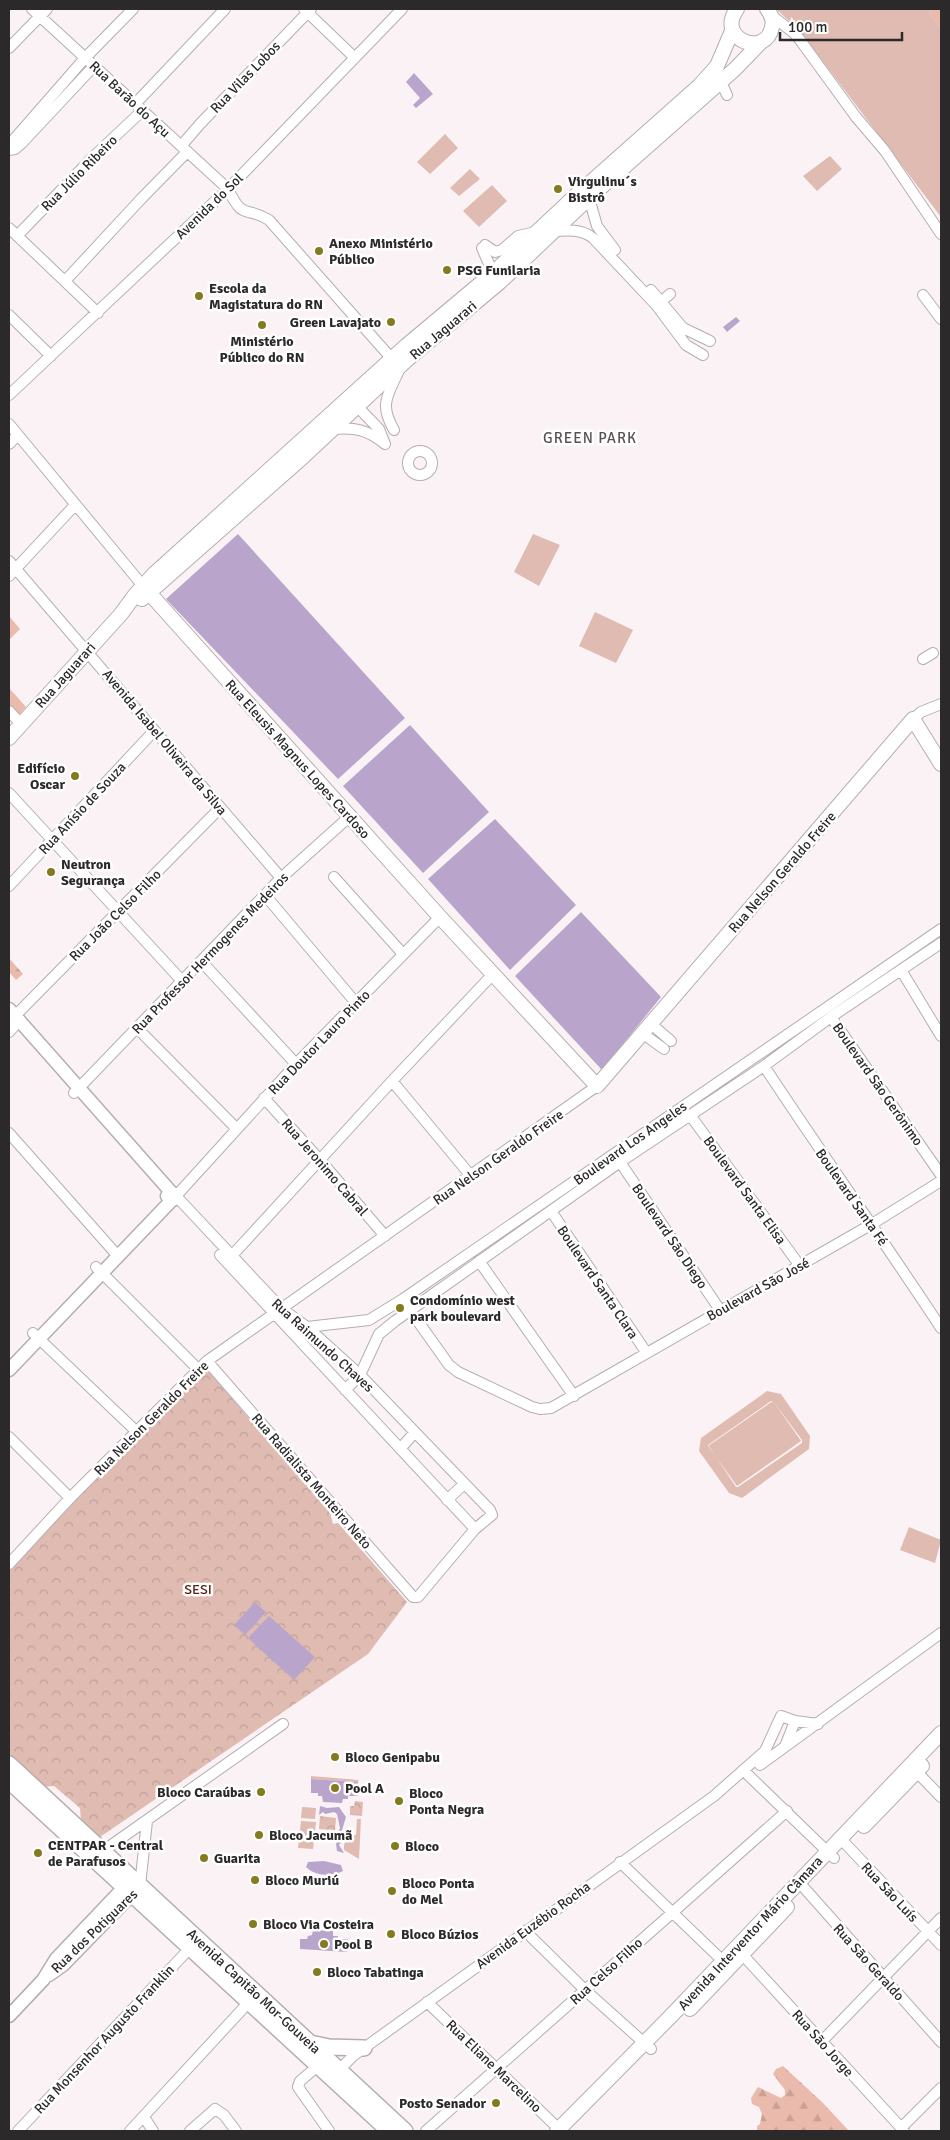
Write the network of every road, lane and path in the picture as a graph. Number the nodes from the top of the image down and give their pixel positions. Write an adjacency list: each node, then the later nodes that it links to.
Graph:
1 (32, 9): 7 (street, Rua Barão do Açu)
2 (133, 9): 12 (street)
3 (224, 9): 15 (street, Rua Júlio Ribeiro)
4 (402, 9): 13 (street, Avenida do Sol)
5 (308, 10): 13 (street); 17 (street, Rua Vilas Lobos)
6 (735, 10): 9 (main road, Rua Jaguarari)
7 (43, 12): 11 (street); 12 (street, Rua Barão do Açu)
8 (769, 12): 10 (main road); 26 (street)
9 (732, 31): 10 (main road); 24 (main road, Rua Jaguarari)
10 (762, 42): 20 (main road, Rua Jaguarari)
11 (9, 48)
12 (85, 58): 14 (street, Rua Barão do Açu); 16 (street)
13 (355, 58): 19 (street, Avenida do Sol)
14 (94, 66): 15 (street, Rua Barão do Açu); 18 (street)
15 (138, 107): 17 (street, Rua Barão do Açu); 27 (street, Rua Júlio Ribeiro)
16 (9, 145)
17 (184, 149): 19 (street, Rua Barão do Açu); 29 (street, Rua Vilas Lobos)
18 (9, 150)
19 (228, 189): 32 (street, Avenida do Sol); 38 (street, Rua Barão do Açu)
20 (589, 198): 21 (street); 23 (main road, Rua Jaguarari)
21 (597, 226): 25 (street); 31 (street)
22 (9, 228): 27 (street)
23 (554, 231): 25 (street); 38 (main road, Rua Jaguarari)
24 (537, 232): 28 (main road, Rua Jaguarari); 28 (street)
25 (588, 234): 31 (street)
26 (941, 234)
27 (17, 236): 29 (street)
28 (493, 273): 38 (main road, Rua Jaguarari)
29 (65, 281): 32 (street)
30 (923, 295): 34 (street)
31 (663, 301): 35 (street); 37 (street)
32 (98, 313): 36 (street, Avenida do Sol)
33 (9, 316): 36 (street)
34 (941, 319)
35 (710, 340)
36 (51, 356): 39 (street, Avenida do Sol)
37 (703, 356)
38 (397, 362): 40 (main road, Rua Jaguarari); 43 (street)
39 (9, 395)
40 (353, 402): 42 (main road, Rua Jaguarari); 42 (street); 48 (main road, Rua Jaguarari)
41 (9, 424): 44 (street, Rua Eleusis Magnus Lopes Cardoso)
42 (334, 429): 48 (main road, Rua Jaguarari)
43 (394, 430)
44 (18, 435): 45 (street); 46 (street, Rua Eleusis Magnus Lopes Cardoso)
45 (9, 444)
46 (75, 505): 47 (street); 48 (street, Rua Eleusis Magnus Lopes Cardoso)
47 (11, 568): 49 (street, Avenida Isabel Oliveira da Silva)
48 (146, 590): 49 (main road, Rua Jaguarari); 61 (main road, Rua Eleusis Magnus Lopes Cardoso)
49 (87, 650): 55 (main road, Rua Jaguarari); 56 (street, Avenida Isabel Oliveira da Silva)
50 (933, 653): 51 (street)
51 (923, 659)
52 (941, 704): 54 (street, Rua Nelson Geraldo Freire)
53 (9, 711): 55 (street)
54 (913, 719): 58 (main road); 80 (main road, Rua Nelson Geraldo Freire)
55 (22, 724): 57 (main road, Rua Jaguarari)
56 (154, 731): 60 (street, Avenida Isabel Oliveira da Silva); 62 (street, Rua Anísio de Souza)
57 (9, 738)
58 (941, 764)
59 (9, 792): 62 (street)
60 (220, 808): 64 (street, Avenida Isabel Oliveira da Silva); 67 (street, Rua João Celso Filho)
61 (350, 817): 64 (street, Rua Professor Hermogenes Medeiros); 68 (main road, Rua Eleusis Magnus Lopes Cardoso)
62 (52, 840): 65 (street, Rua Anísio de Souza); 67 (street)
63 (334, 877): 71 (street)
64 (281, 878): 66 (street, Rua Professor Hermogenes Medeiros)
65 (9, 886)
66 (265, 895): 72 (street, Rua Professor Hermogenes Medeiros); 76 (street)
67 (118, 913): 75 (street); 78 (street, Rua João Celso Filho)
68 (440, 917): 71 (street, Rua Doutor Lauro Pinto); 74 (main road, Rua Eleusis Magnus Lopes Cardoso)
69 (940, 932): 86 (street, Boulevard Los Angeles)
70 (941, 943): 73 (street, Boulevard Los Angeles)
71 (402, 954): 76 (street, Rua Doutor Lauro Pinto)
72 (202, 962): 75 (street, Rua Professor Hermogenes Medeiros); 84 (street)
73 (901, 970): 77 (street, Boulevard Los Angeles); 81 (street)
74 (493, 974): 87 (street); 89 (main road, Rua Eleusis Magnus Lopes Cardoso)
75 (182, 982): 79 (street, Rua Professor Hermogenes Medeiros)
76 (356, 1003): 84 (street, Rua Doutor Lauro Pinto)
77 (831, 1017): 85 (street, Boulevard Los Angeles); 100 (street, Boulevard São Gerônimo)
78 (12, 1020): 90 (street, Rua Raimundo Chaves)
79 (138, 1028): 90 (street, Rua Professor Hermogenes Medeiros); 95 (street)
80 (646, 1028): 82 (street); 83 (street); 89 (main road, Rua Nelson Geraldo Freire)
81 (941, 1036)
82 (671, 1041)
83 (664, 1049)
84 (296, 1064): 92 (street, Rua Doutor Lauro Pinto)
85 (764, 1066): 88 (street, Boulevard Los Angeles); 108 (street, Boulevard Santa Fé)
86 (733, 1072): 88 (street); 91 (street, Boulevard Los Angeles)
87 (392, 1081): 97 (street); 101 (street)
88 (740, 1082): 93 (street, Boulevard Los Angeles)
89 (597, 1086): 101 (street, Rua Nelson Geraldo Freire)
90 (77, 1090): 105 (street, Rua Raimundo Chaves)
91 (705, 1091): 93 (street); 99 (street, Boulevard Los Angeles)
92 (264, 1098): 95 (street, Rua Doutor Lauro Pinto); 97 (street, Rua Jeronimo Cabral)
93 (712, 1100): 94 (street, Boulevard Los Angeles)
94 (690, 1115): 98 (street, Boulevard Los Angeles); 113 (street, Boulevard Santa Elisa)
95 (236, 1128): 105 (street, Rua Doutor Lauro Pinto)
96 (9, 1133): 110 (street)
97 (320, 1160): 109 (street, Rua Jeronimo Cabral); 111 (street)
98 (620, 1162): 102 (street, Boulevard Los Angeles); 117 (street, Boulevard São Diego)
99 (591, 1170): 102 (street); 104 (street, Boulevard Los Angeles)
100 (941, 1175)
101 (471, 1176): 109 (street, Rua Nelson Geraldo Freire)
102 (599, 1178): 106 (street, Boulevard Los Angeles)
103 (941, 1181): 108 (street, Boulevard São José)
104 (566, 1187): 106 (street); 115 (street, Boulevard Los Angeles)
105 (171, 1196): 110 (street, Rua Doutor Lauro Pinto); 111 (street, Rua Raimundo Chaves)
106 (572, 1196): 107 (street, Boulevard Los Angeles)
107 (551, 1211): 112 (street, Boulevard Los Angeles); 124 (street, Boulevard Santa Clara)
108 (872, 1224): 113 (street, Boulevard São José); 121 (street, Boulevard Santa Fé)
109 (385, 1236): 118 (street, Rua Nelson Geraldo Freire)
110 (115, 1252): 114 (street, Rua Doutor Lauro Pinto)
111 (229, 1259): 118 (street, Rua Raimundo Chaves)
112 (479, 1261): 116 (street, Boulevard Los Angeles); 131 (street)
113 (800, 1266): 117 (street, Boulevard São José)
114 (98, 1269): 123 (street, Rua Doutor Lauro Pinto); 127 (street)
115 (403, 1299): 116 (street, Boulevard São José); 119 (street, Boulevard Los Angeles)
116 (410, 1310): 122 (street, Boulevard Los Angeles); 131 (street, Boulevard São José)
117 (720, 1310): 124 (street, Boulevard São José)
118 (277, 1311): 120 (street, Rua Raimundo Chaves); 126 (street, Rua Nelson Geraldo Freire); 130 (street, Rua Raimundo Chaves)
119 (369, 1320): 120 (street, Boulevard Los Angeles); 122 (street)
120 (307, 1327): 129 (street, Rua Raimundo Chaves)
121 (941, 1328)
122 (379, 1334): 129 (street, Boulevard Los Angeles)
123 (36, 1336): 125 (street, Rua Doutor Lauro Pinto); 128 (street, Rua Doutor Lauro Pinto); 132 (street)
124 (646, 1352): 131 (street, Boulevard São José)
125 (9, 1358)
126 (207, 1361): 127 (street, Rua Nelson Geraldo Freire); 139 (street, Rua Radialista Monteiro Neto)
127 (198, 1369): 132 (street, Rua Nelson Geraldo Freire)
128 (9, 1370)
129 (360, 1375): 130 (street, Boulevard Los Angeles); 133 (street, Rua Raimundo Chaves)
130 (345, 1390): 135 (street, Rua Raimundo Chaves)
131 (574, 1396)
132 (137, 1432): 137 (street, Rua Nelson Geraldo Freire)
133 (415, 1432): 135 (street); 136 (street, Rua Raimundo Chaves)
134 (9, 1437): 137 (street)
135 (400, 1449): 138 (street, Rua Raimundo Chaves)
136 (464, 1484): 138 (street); 139 (street, Rua Raimundo Chaves)
137 (70, 1498): 140 (street, Rua Nelson Geraldo Freire)
138 (447, 1500): 139 (street, Rua Raimundo Chaves)
139 (475, 1529)
140 (9, 1563)
141 (941, 1633): 144 (street, Avenida Euzébio Rocha)
142 (795, 1721): 144 (street, Avenida Euzébio Rocha); 146 (street); 150 (street, Avenida Euzébio Rocha)
143 (283, 1724): 155 (street)
144 (818, 1724): 146 (street, Avenida Euzébio Rocha)
145 (941, 1733): 149 (main road, Avenida Interventor Mário Câmara)
146 (786, 1744): 150 (street, Avenida Euzébio Rocha)
147 (941, 1746): 149 (main road, Avenida Interventor Mário Câmara)
148 (9, 1764): 152 (main road, Avenida Capitão Mor-Gouveia)
149 (913, 1768): 153 (street); 156 (main road, Avenida Interventor Mário Câmara)
150 (745, 1772): 154 (street); 159 (street, Avenida Euzébio Rocha)
151 (11, 1784): 152 (main road); 161 (main road)
152 (33, 1787): 157 (main road, Avenida Capitão Mor-Gouveia)
153 (941, 1797)
154 (787, 1811): 158 (street); 162 (street, Rua Celso Filho)
155 (147, 1821): 157 (street); 161 (street, Rua dos Potiguares)
156 (843, 1841): 158 (main road, Avenida Interventor Mário Câmara); 165 (street, Rua São Luís)
157 (103, 1851): 161 (main road, Avenida Capitão Mor-Gouveia)
158 (830, 1854): 160 (main road, Avenida Interventor Mário Câmara)
159 (620, 1862): 162 (street); 164 (street, Avenida Euzébio Rocha)
160 (801, 1885): 168 (main road, Avenida Interventor Mário Câmara); 169 (main road, Avenida Interventor Mário Câmara); 170 (street, Rua São Geraldo)
161 (132, 1887): 167 (main road, Avenida Capitão Mor-Gouveia); 174 (street, Rua dos Potiguares); 177 (main road, Avenida Capitão Mor-Gouveia)
162 (672, 1911): 169 (street); 171 (street, Rua Celso Filho)
163 (941, 1918): 165 (street)
164 (525, 1931): 171 (street); 173 (street, Avenida Euzébio Rocha)
165 (928, 1931): 166 (street, Rua São Luís); 170 (street)
166 (941, 1945)
167 (190, 1948): 172 (main road, Avenida Capitão Mor-Gouveia); 185 (street, Rua Monsenhor Augusto Franklin)
168 (742, 1954): 169 (main road, Avenida Interventor Mário Câmara); 175 (street, Rua São Jorge)
169 (726, 1964): 178 (main road, Avenida Interventor Mário Câmara)
170 (883, 1978): 175 (street); 176 (street, Rua São Geraldo)
171 (585, 1990): 178 (street); 181 (street, Rua Celso Filho)
172 (249, 2002): 180 (main road, Avenida Capitão Mor-Gouveia); 183 (street)
173 (427, 2002): 179 (street, Avenida Euzébio Rocha); 181 (street, Rua Eliane Marcelino)
174 (9, 2016)
175 (822, 2041): 184 (street, Rua São Jorge)
176 (941, 2042)
177 (310, 2043): 179 (main road); 180 (main road, Avenida Capitão Mor-Gouveia)
178 (648, 2046): 194 (main road, Avenida Interventor Mário Câmara)
179 (358, 2052): 180 (street, Avenida Euzébio Rocha); 180 (street, Avenida Euzébio Rocha)
180 (328, 2065): 190 (street); 191 (main road, Avenida Capitão Mor-Gouveia); 192 (main road, Avenida Capitão Mor-Gouveia)
181 (496, 2068): 193 (street, Rua Celso Filho); 194 (street, Rua Eliane Marcelino)
182 (941, 2088): 184 (street)
183 (144, 2117): 186 (street); 187 (street)
184 (902, 2130)
185 (18, 2131)
186 (130, 2131)
187 (154, 2131)
188 (190, 2131): 189 (street)
189 (236, 2131)
190 (329, 2131)
191 (389, 2131)
192 (405, 2131)
193 (426, 2131)
194 (562, 2131)

